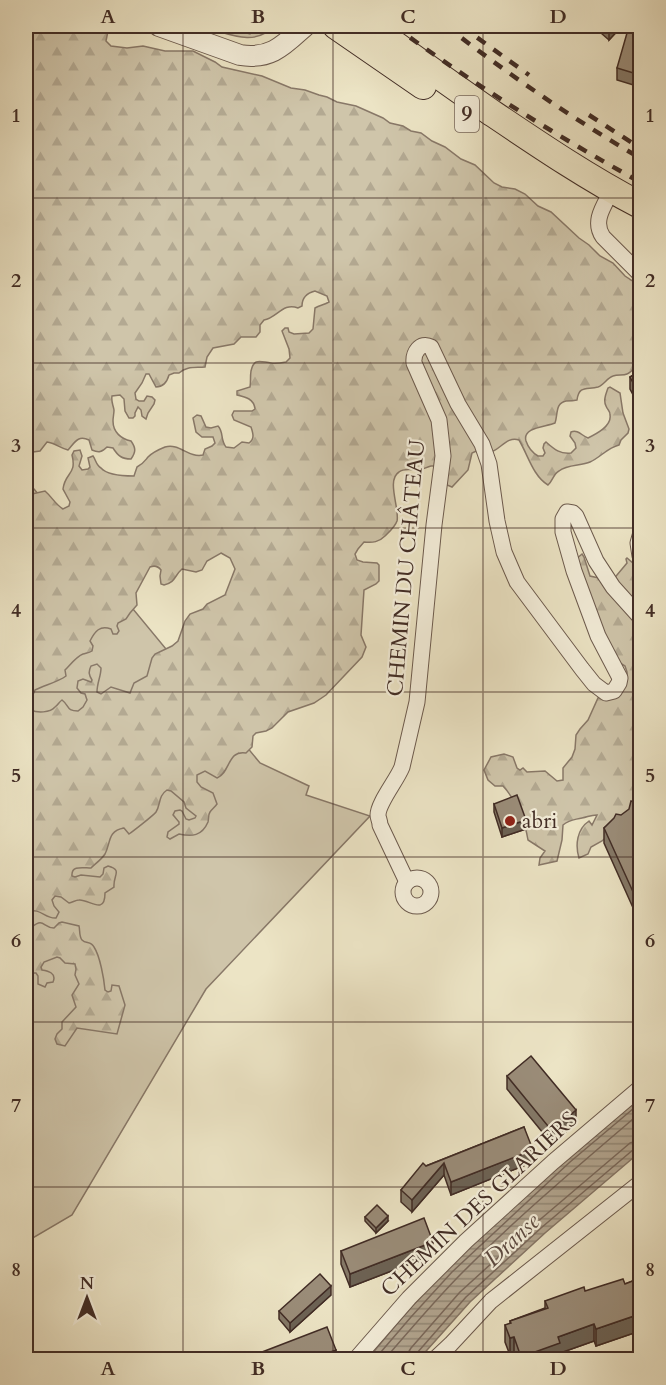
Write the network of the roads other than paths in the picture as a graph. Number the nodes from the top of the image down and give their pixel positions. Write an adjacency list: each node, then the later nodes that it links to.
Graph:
1 (159, 26): 6 (street)
2 (283, 26): 6 (street)
3 (304, 26): 6 (street)
4 (336, 26): 7 (main road, 9)
5 (370, 26): 7 (main road, 9)
6 (231, 51)
7 (609, 189): 8 (main road, 9); 9 (street)
8 (640, 205)
9 (640, 274)
10 (640, 536): 11 (street)
11 (640, 556)
12 (640, 617): 13 (street, CHEMIN DU CHÂTEAU)
13 (407, 882)
14 (640, 1088): 16 (street, CHEMIN DES GLARIERS)
15 (640, 1183): 17 (street)
16 (355, 1359)
17 (434, 1359)

